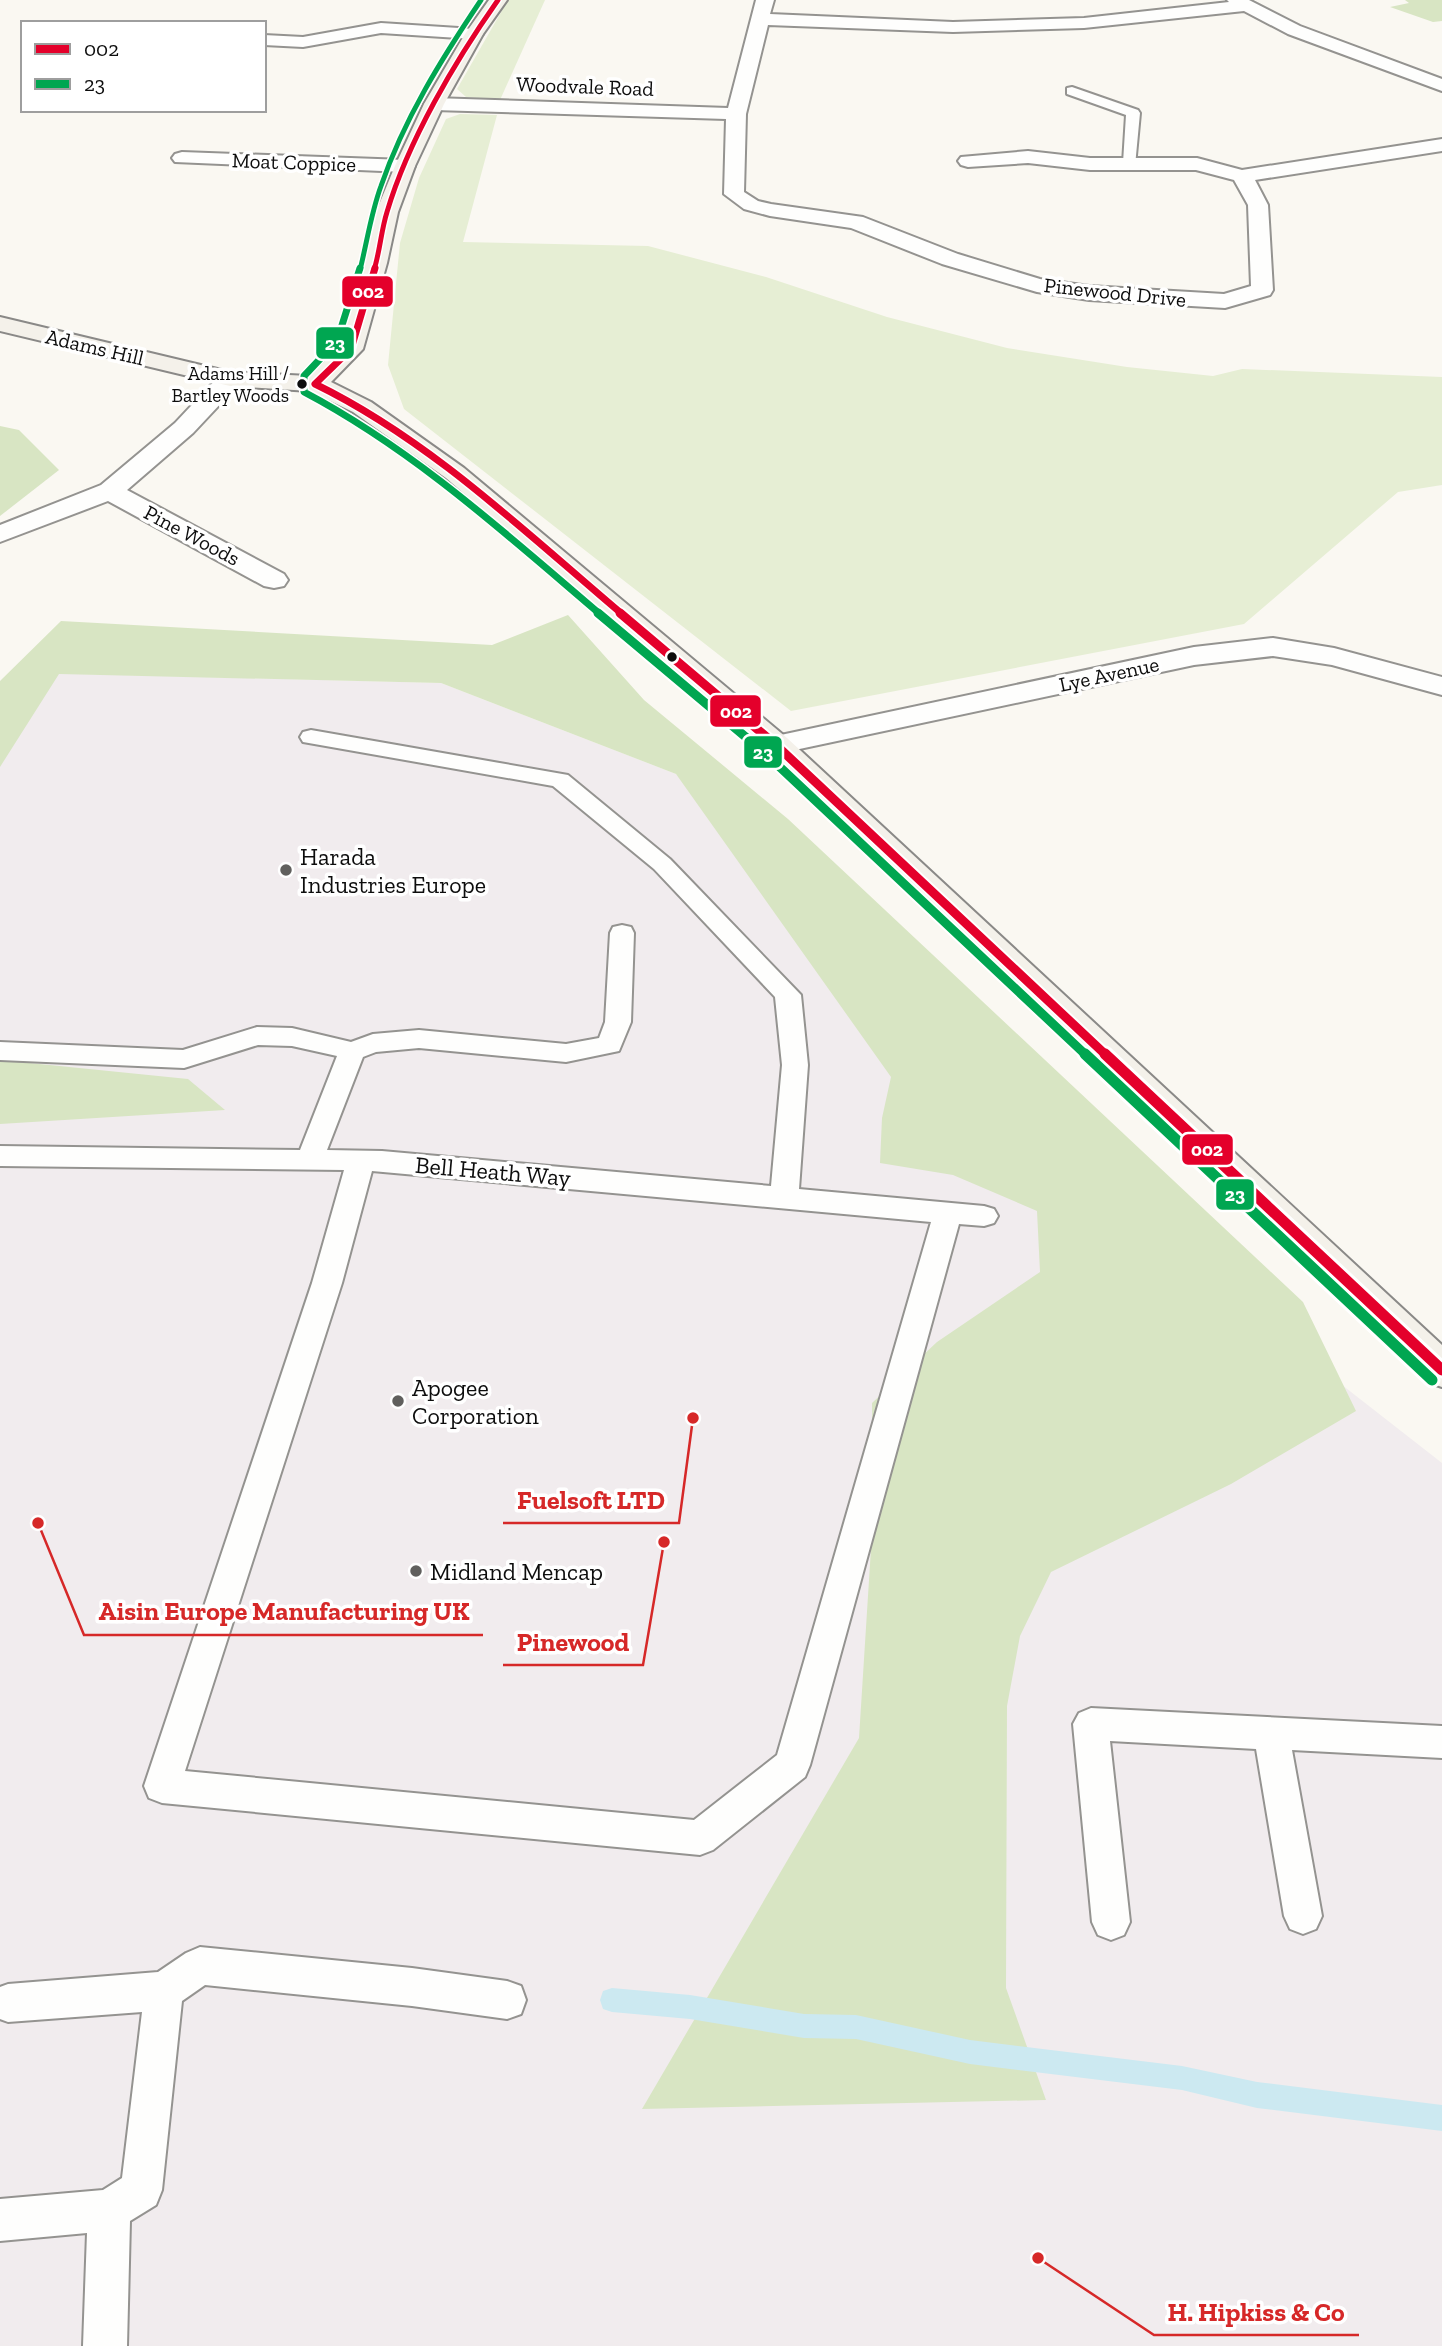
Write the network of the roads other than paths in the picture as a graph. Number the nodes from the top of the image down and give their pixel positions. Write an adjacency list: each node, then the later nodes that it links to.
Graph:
1 (498, 0): 4 (street)
2 (1240, 3): 3 (street); 6 (street)
3 (762, 10): 9 (street, Pinewood Drive)
4 (474, 34): 5 (street); 8 (street)
5 (266, 40)
6 (1442, 85)
7 (1073, 91): 15 (lane)
8 (434, 104): 9 (street, Woodvale Road); 16 (street)
9 (736, 114): 17 (street, Pinewood Drive)
10 (1013, 138): 13 (street)
11 (1442, 145): 17 (street)
12 (183, 156): 16 (street, Moat Coppice)
13 (1028, 157): 14 (street); 15 (street)
14 (968, 161)
15 (1130, 163): 17 (street)
16 (405, 166): 20 (street)
17 (1242, 176)
18 (0, 324): 19 (street, Adams Hill)
19 (230, 379): 20 (street, Adams Hill); 21 (street)
20 (315, 384): 26 (street)
21 (110, 491): 22 (street); 23 (street, Pine Woods)
22 (0, 534)
23 (274, 580)
24 (1442, 686): 26 (street, Lye Avenue)
25 (311, 737): 33 (lane)
26 (776, 745): 36 (street)
27 (622, 933): 29 (lane)
28 (0, 1051): 29 (lane)
29 (352, 1051): 31 (lane)
30 (0, 1156): 31 (lane, Bell Heath Way)
31 (310, 1159): 32 (lane, Bell Heath Way)
32 (360, 1160): 33 (lane, Bell Heath Way); 34 (lane)
33 (784, 1198): 34 (lane, Bell Heath Way)
34 (948, 1213): 35 (lane, Bell Heath Way)
35 (985, 1216)
36 (1442, 1370)
37 (1271, 1733): 38 (lane); 39 (lane); 40 (lane)
38 (1442, 1742)
39 (1303, 1916)
40 (1111, 1922)
41 (164, 1991): 42 (lane); 43 (lane); 44 (lane)
42 (507, 2000)
43 (8, 2003)
44 (110, 2210): 45 (lane); 46 (lane)
45 (0, 2220)
46 (105, 2346)

